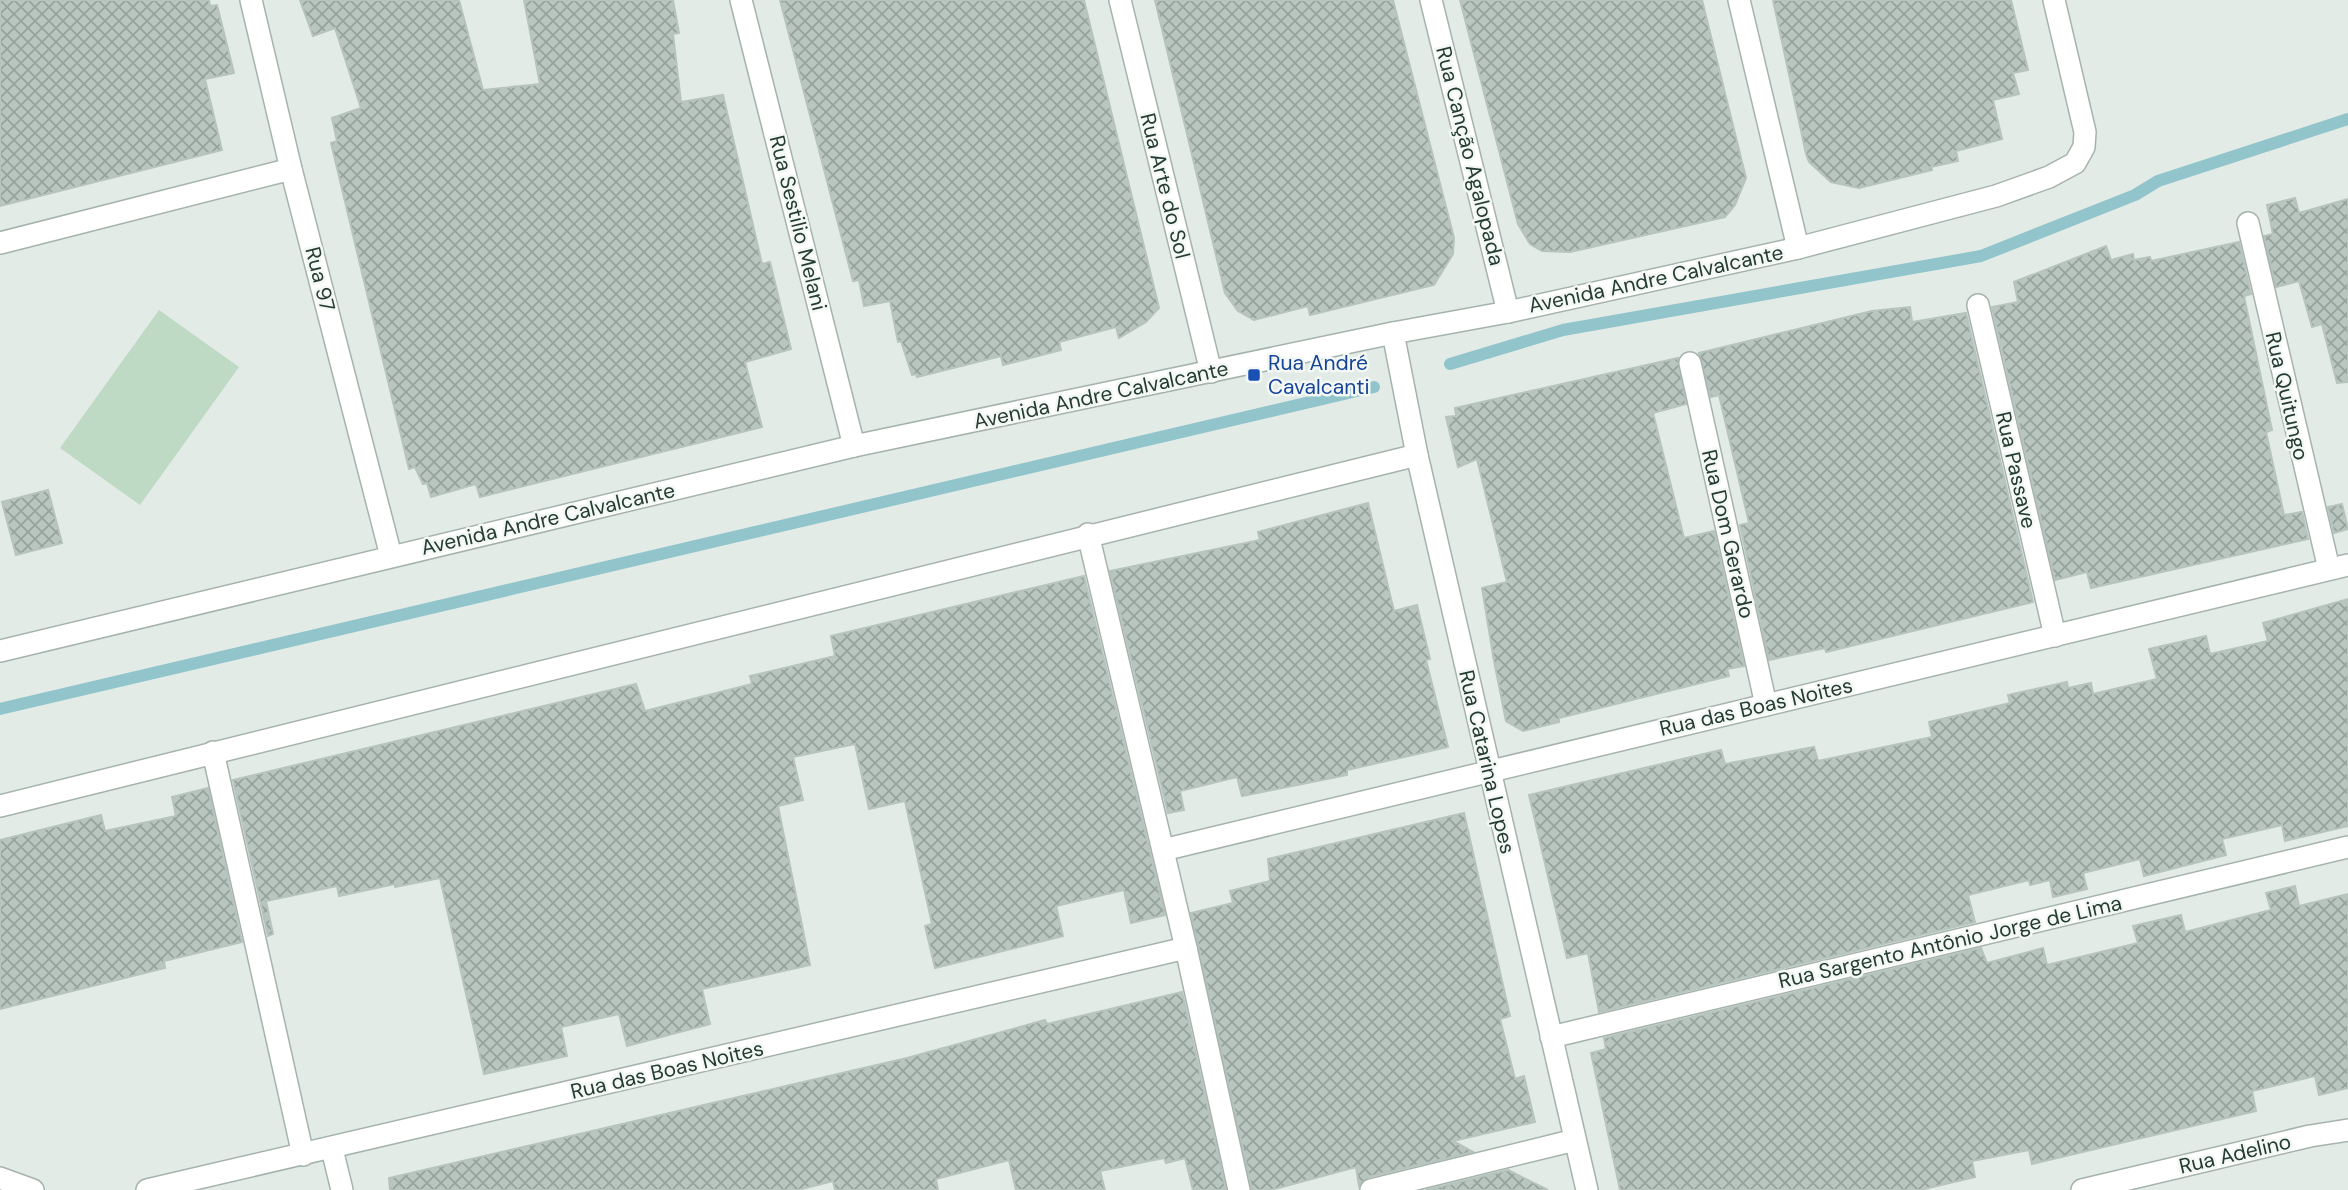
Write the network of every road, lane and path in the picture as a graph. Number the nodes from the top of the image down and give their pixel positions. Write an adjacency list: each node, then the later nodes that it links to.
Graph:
1 (251, 0): 7 (street, Rua 97)
2 (741, 0): 16 (street, Rua Sestilio Melani)
3 (1120, 0): 15 (street, Rua Arte do Sol)
4 (1431, 0): 12 (street, Rua Canção Agalopada)
5 (1738, 0): 10 (street)
6 (2054, 0): 10 (street, Avenida Andre Calvalcante)
7 (291, 169): 9 (street); 19 (street, Rua 97)
8 (2248, 223): 20 (street, Rua Quitungo)
9 (0, 243)
10 (1798, 248): 12 (street, Avenida Andre Calvalcante)
11 (1978, 305): 21 (street, Rua Passave)
12 (1508, 312): 13 (street, Avenida Andre Calvalcante)
13 (1393, 333): 15 (street, Avenida Andre Calvalcante); 17 (street, Rua Catarina Lopes)
14 (1690, 363): 23 (street, Rua Dom Gerardo)
15 (1211, 372): 16 (street, Avenida Andre Calvalcante)
16 (854, 446): 19 (street, Avenida Andre Calvalcante)
17 (1417, 455): 18 (street); 25 (street, Rua Catarina Lopes)
18 (1088, 534): 24 (street); 28 (street)
19 (391, 556): 22 (street, Avenida Andre Calvalcante)
20 (2338, 567): 21 (street, Rua das Boas Noites)
21 (2055, 636): 23 (street, Rua das Boas Noites)
22 (0, 651)
23 (1766, 705): 25 (street, Rua das Boas Noites)
24 (213, 752): 26 (street); 34 (street)
25 (1489, 771): 28 (street, Rua das Boas Noites); 30 (street, Rua Catarina Lopes)
26 (0, 806)
27 (2348, 847): 30 (street, Rua Sargento Antônio Jorge de Lima)
28 (1163, 850): 29 (street)
29 (1186, 948): 33 (street, Rua das Boas Noites); 39 (street)
30 (1551, 1037): 32 (street, Rua Catarina Lopes)
31 (2348, 1130): 42 (street, Rua Adelino)
32 (1575, 1140): 40 (street); 41 (street, Rua Catarina Lopes)
33 (332, 1149): 34 (street, Rua das Boas Noites); 38 (street)
34 (303, 1155): 37 (street, Rua das Boas Noites)
35 (0, 1178): 36 (street)
36 (33, 1190)
37 (147, 1190)
38 (342, 1190)
39 (1239, 1190)
40 (1371, 1190)
41 (1587, 1190)
42 (2082, 1190)

